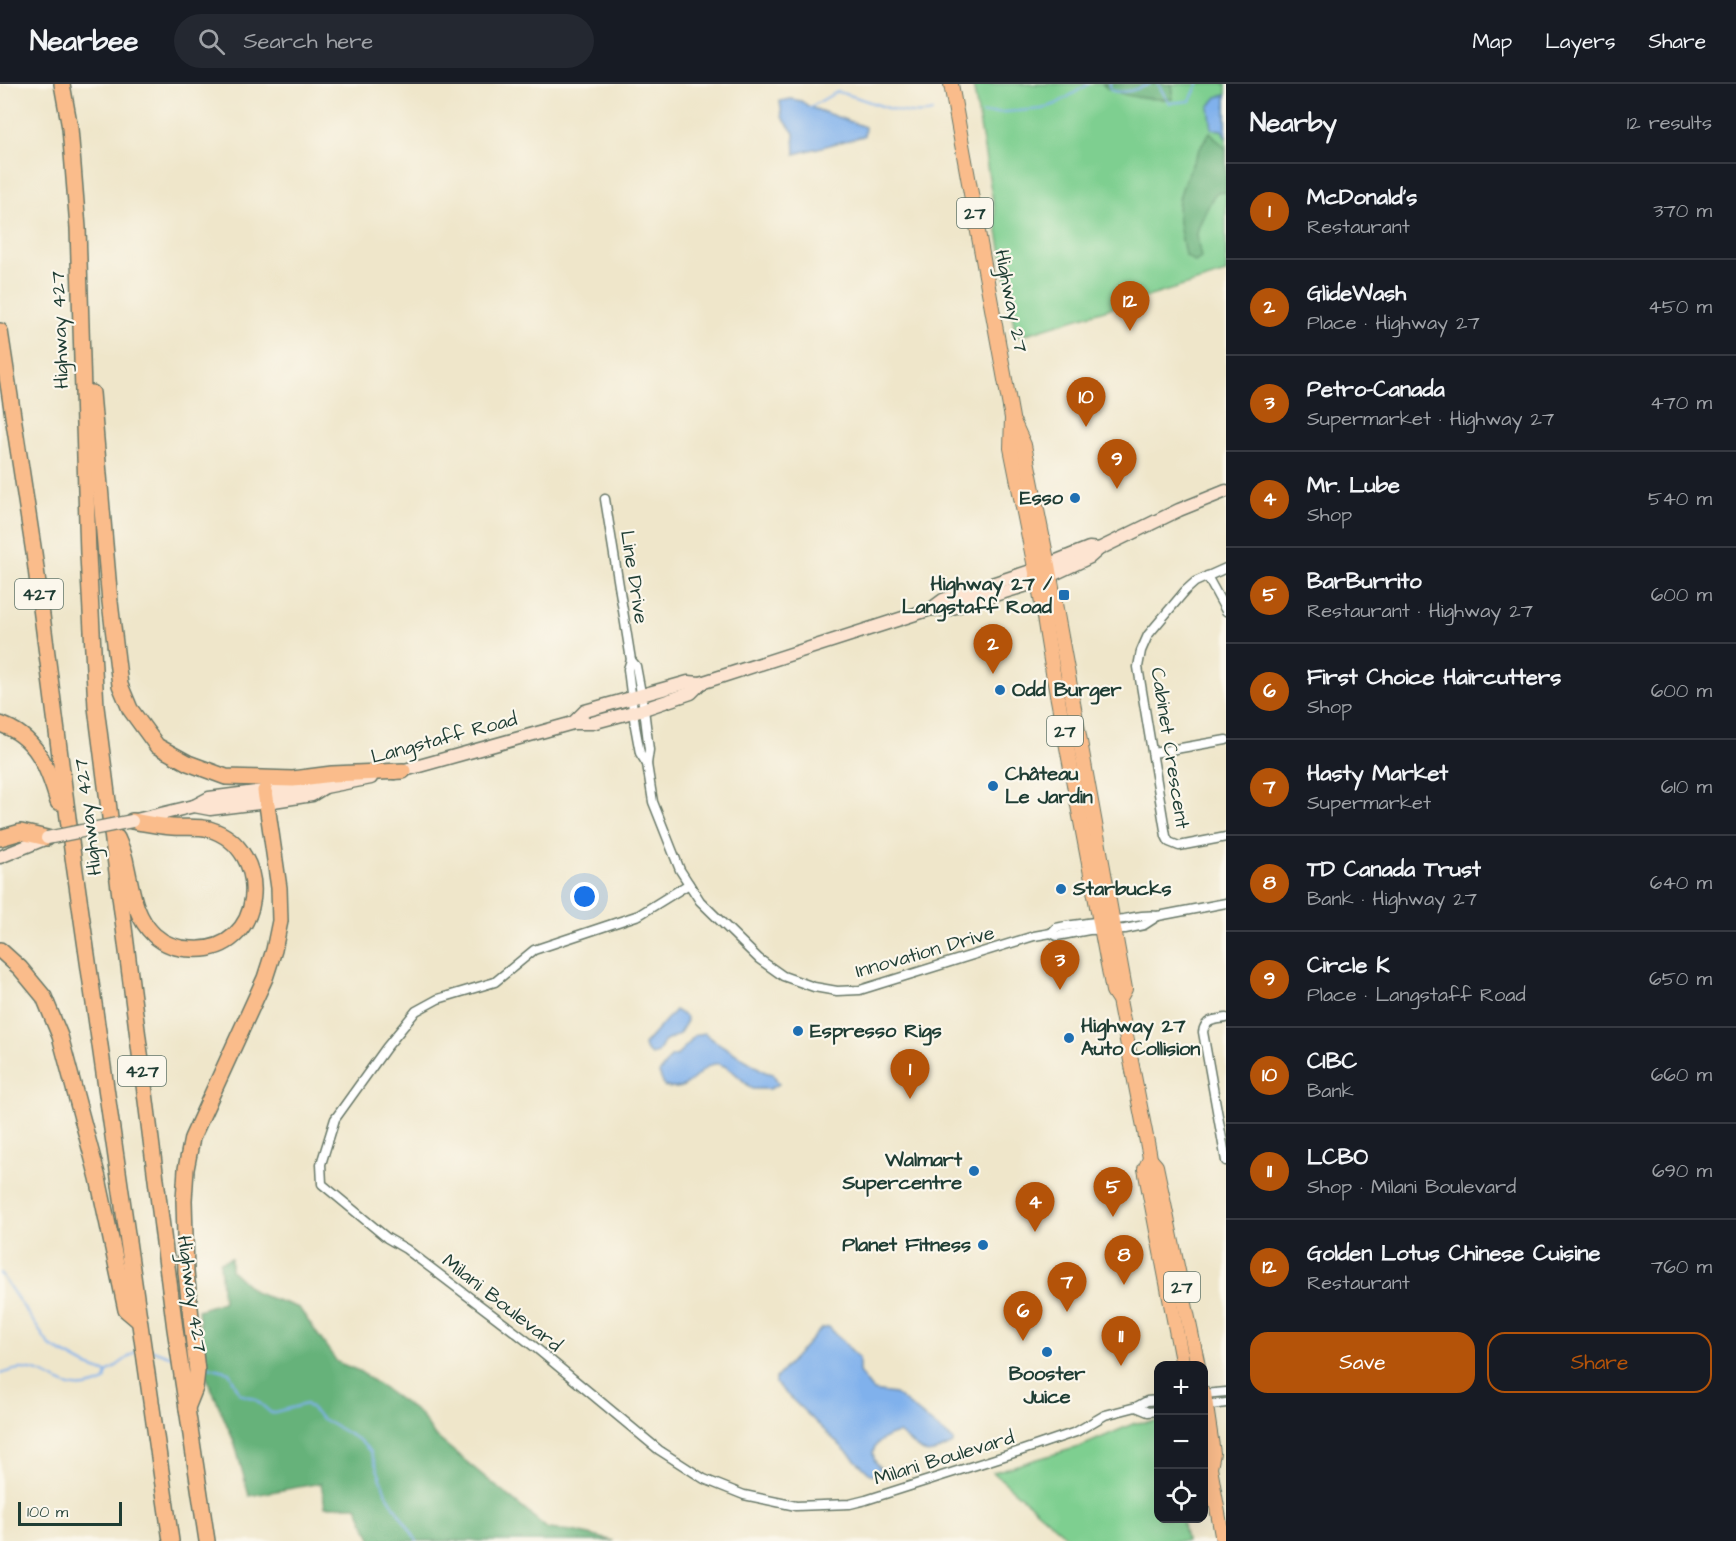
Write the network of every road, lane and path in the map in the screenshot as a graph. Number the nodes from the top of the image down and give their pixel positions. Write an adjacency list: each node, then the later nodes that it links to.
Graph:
1 (62, 84): 3 (highway, Highway 427 / 427)
2 (951, 84): 8 (main road, Highway 27 / 27)
3 (78, 228): 18 (highway); 20 (highway, Highway 427 / 427)
4 (0, 332): 26 (highway, Highway 427 / 427)
5 (1226, 491): 8 (main road, Langstaff Road)
6 (605, 499): 12 (street, Line Drive)
7 (1226, 568): 9 (street, Cabinet Crescent)
8 (1042, 573): 11 (main road, Langstaff Road); 29 (main road, Highway 27 / 27)
9 (1207, 576): 10 (street); 17 (street, Cabinet Crescent)
10 (1226, 611)
11 (701, 683): 12 (main road, Langstaff Road); 13 (main road, Langstaff Road)
12 (637, 696): 13 (street, Innovation Drive); 14 (main road, Langstaff Road)
13 (639, 710): 14 (main road, Langstaff Road); 27 (street, Innovation Drive)
14 (573, 723): 18 (main road, Langstaff Road)
15 (0, 724): 26 (highway)
16 (1226, 740): 17 (street)
17 (1153, 753): 22 (street, Cabinet Crescent)
18 (403, 771): 19 (main road, Langstaff Road)
19 (266, 796): 21 (main road, Langstaff Road); 37 (highway)
20 (108, 813): 21 (highway); 37 (highway, Highway 427 / 427)
21 (132, 821): 24 (main road, Langstaff Road, bridge)
22 (1226, 837)
23 (0, 838): 24 (highway)
24 (47, 838): 25 (main road, Langstaff Road)
25 (0, 857)
26 (73, 857): 34 (highway, Highway 427 / 427)
27 (689, 884): 29 (street, Innovation Drive); 43 (street, Milani Boulevard)
28 (1226, 903): 29 (street, Innovation Drive)
29 (1107, 925): 32 (main road, Highway 27 / 27)
30 (0, 950): 34 (highway)
31 (1226, 1018): 33 (street)
32 (1150, 1159): 35 (main road, Highway 27 / 27); 36 (main road, Highway 27 / 27)
33 (1226, 1161)
34 (139, 1321): 48 (highway, Highway 427 / 427)
35 (1182, 1361)
36 (1197, 1361)
37 (189, 1379): 49 (highway, Highway 427 / 427)
38 (1226, 1392): 39 (street)
39 (1208, 1398)
40 (1154, 1400): 43 (street, Milani Boulevard)
41 (1208, 1400): 42 (street)
42 (1226, 1403)
43 (1136, 1407): 44 (street, Milani Boulevard)
44 (1154, 1411)
45 (1208, 1423): 46 (main road)
46 (1208, 1463)
47 (1208, 1469): 50 (main road)
48 (171, 1541)
49 (207, 1541)
50 (1222, 1541)

